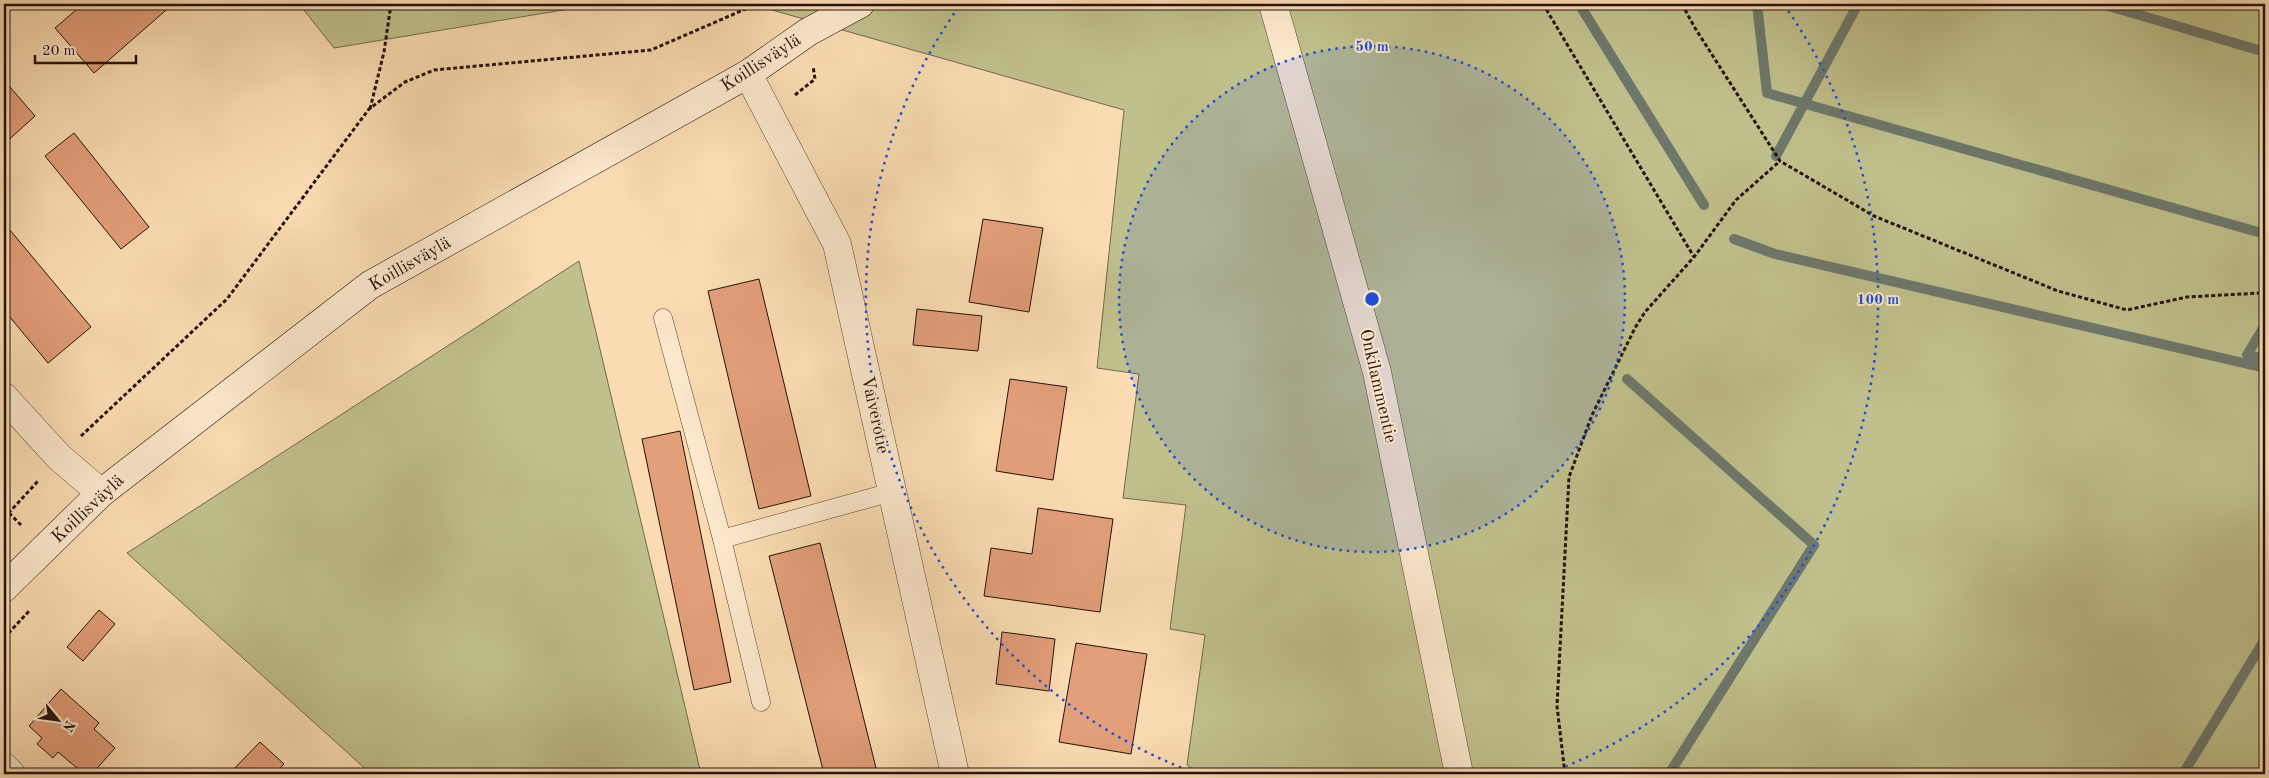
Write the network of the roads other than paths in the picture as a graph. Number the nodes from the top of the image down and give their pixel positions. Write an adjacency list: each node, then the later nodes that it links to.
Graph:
1 (860, 4): 3 (street, Koillisväylä)
2 (1273, 4): 14 (street, Onkilammentie)
3 (748, 74): 6 (street, Vaiverotie); 7 (street, Koillisväylä)
4 (664, 318): 8 (lane)
5 (4, 396): 7 (street)
6 (892, 492): 8 (lane); 13 (street, Vaiverotie)
7 (101, 493): 9 (street, Koillisväylä)
8 (722, 539): 10 (lane)
9 (4, 588)
10 (761, 702)
11 (4, 767): 12 (street)
12 (11, 774)
13 (955, 774)
14 (1459, 774)

